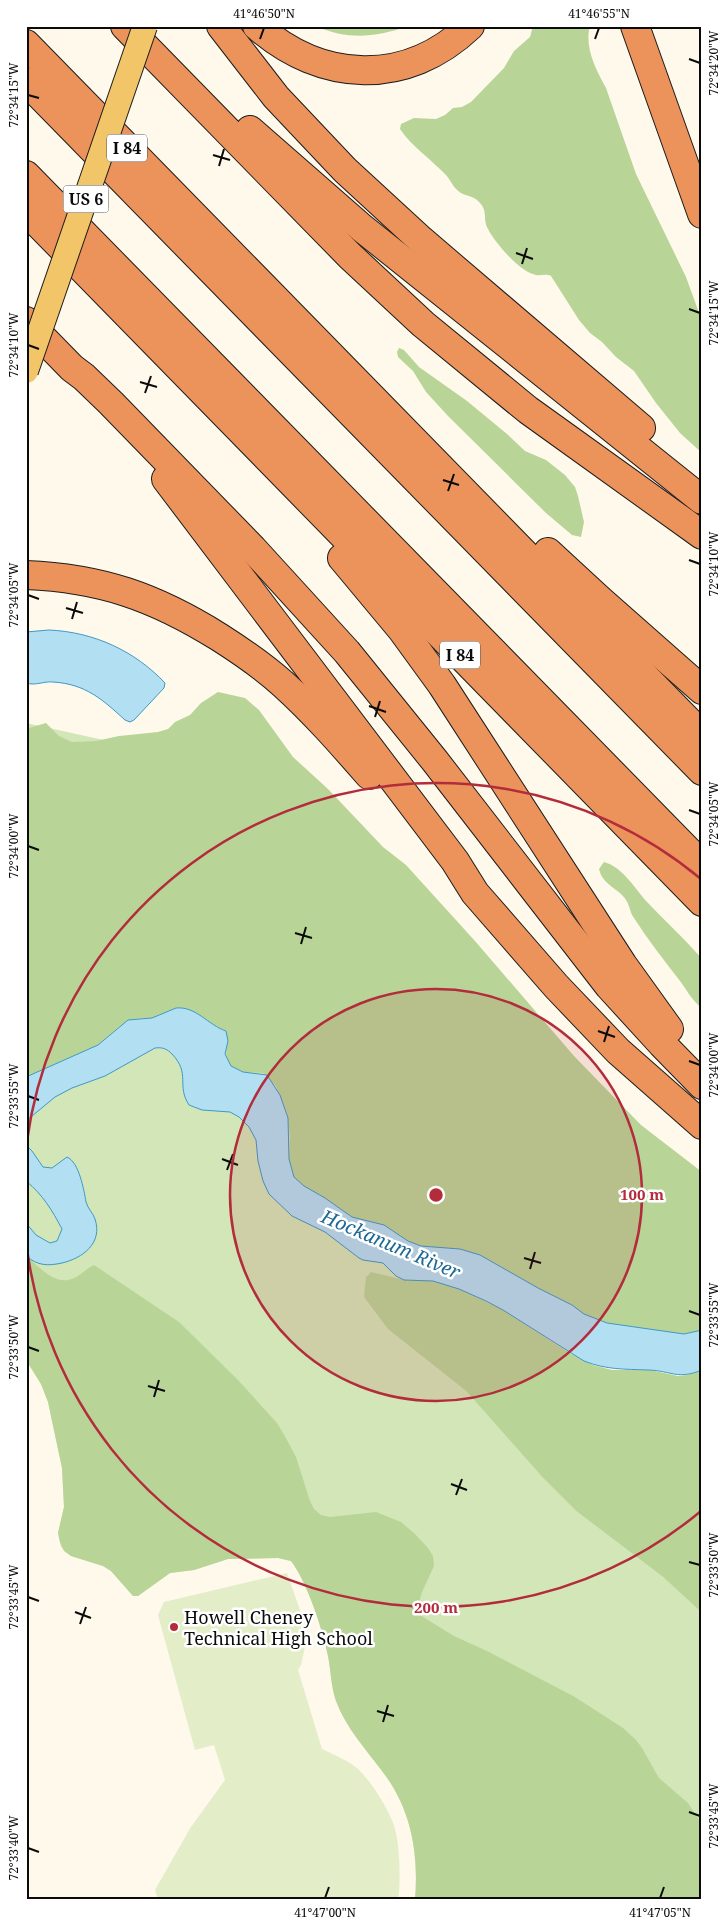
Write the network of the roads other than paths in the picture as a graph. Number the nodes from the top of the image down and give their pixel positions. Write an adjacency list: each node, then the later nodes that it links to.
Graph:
1 (125, 26): 20 (highway)
2 (136, 26): 19 (highway)
3 (145, 26): 15 (main road, US 6, bridge)
4 (220, 26): 17 (highway)
5 (257, 26): 6 (highway)
6 (470, 26)
7 (635, 26): 12 (highway)
8 (26, 44): 16 (highway, I 84)
9 (26, 81): 24 (highway)
10 (26, 174): 25 (highway)
11 (26, 211): 18 (highway, I 84)
12 (702, 214)
13 (26, 321): 14 (highway)
14 (72, 368): 26 (highway); 29 (highway)
15 (26, 371)
16 (435, 462): 22 (highway); 23 (highway, I 84)
17 (702, 479)
18 (305, 497): 27 (highway, I 84); 28 (highway)
19 (702, 500)
20 (702, 534)
21 (26, 575): 26 (highway)
22 (702, 690)
23 (702, 734)
24 (702, 771)
25 (702, 865)
26 (475, 893): 30 (highway)
27 (702, 902)
28 (702, 1068)
29 (702, 1084)
30 (702, 1125)

